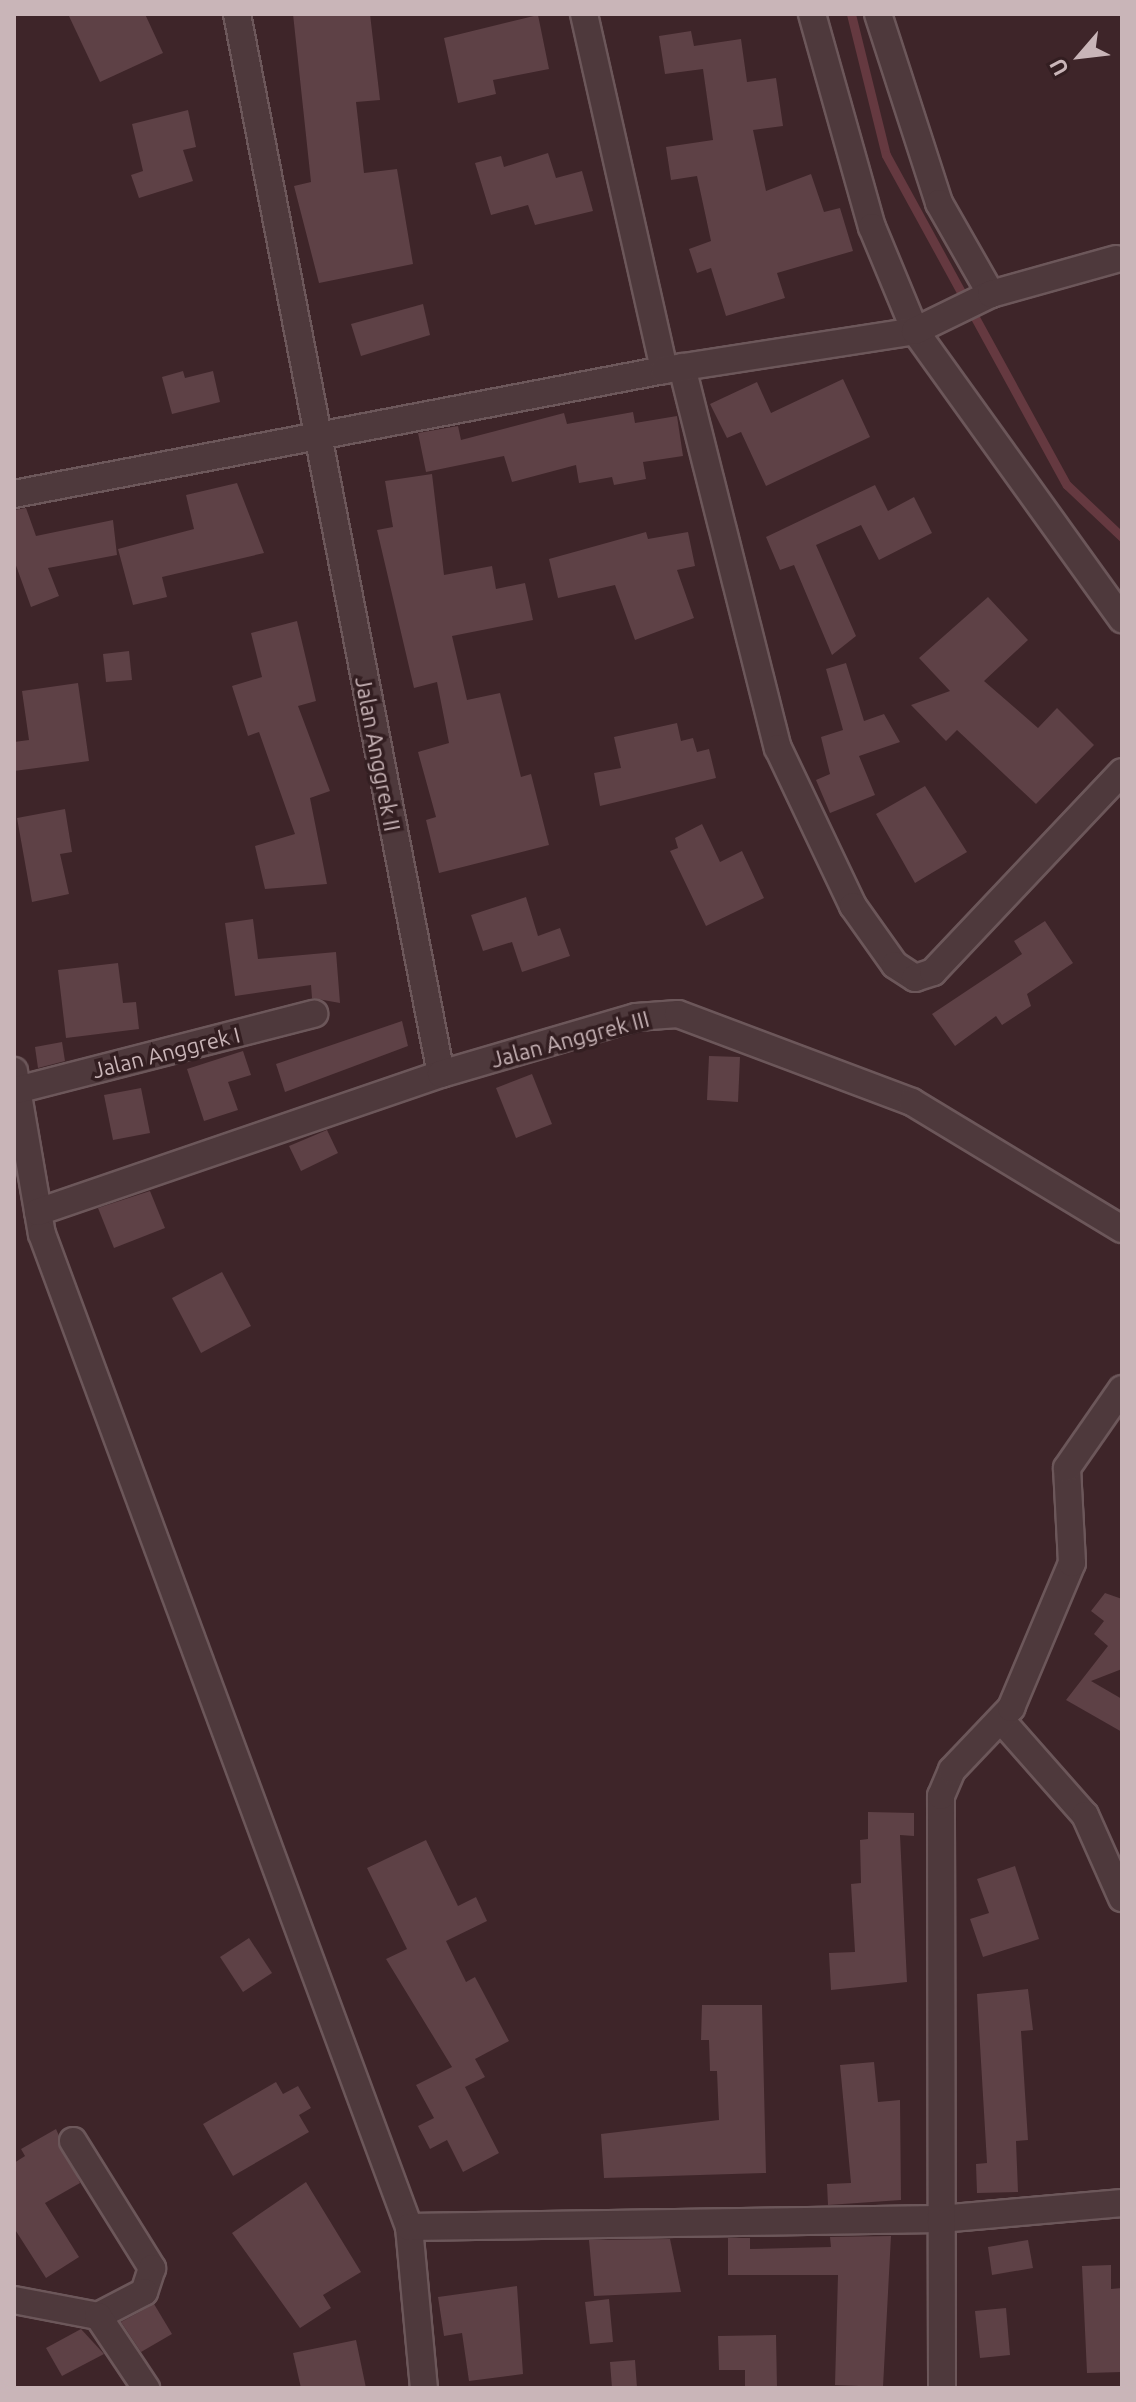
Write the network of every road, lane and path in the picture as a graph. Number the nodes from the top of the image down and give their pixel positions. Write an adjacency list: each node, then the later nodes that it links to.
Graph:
1 (237, 14): 9 (street, Jalan Anggrek II)
2 (584, 14): 8 (street)
3 (812, 14): 7 (street)
4 (878, 14): 6 (street)
5 (1116, 259): 6 (street)
6 (980, 298): 7 (street)
7 (924, 326): 8 (street); 11 (street)
8 (673, 369): 9 (street); 12 (street)
9 (314, 434): 10 (street); 14 (street, Jalan Anggrek II)
10 (14, 494)
11 (1122, 619)
12 (1122, 772)
13 (314, 1014): 15 (street, Jalan Anggrek I)
14 (441, 1074): 16 (street, Jalan Anggrek III); 17 (street, Jalan Anggrek III)
15 (15, 1080): 16 (street)
16 (38, 1212): 24 (street)
17 (1122, 1229)
18 (1122, 1389): 19 (street)
19 (1002, 1721): 20 (street); 23 (street)
20 (1122, 1898)
21 (73, 2141): 26 (street)
22 (1122, 2203): 23 (street)
23 (940, 2219): 24 (street); 29 (street)
24 (409, 2227): 28 (street)
25 (14, 2300): 26 (street)
26 (98, 2316): 27 (street)
27 (146, 2388)
28 (424, 2388)
29 (942, 2388)

